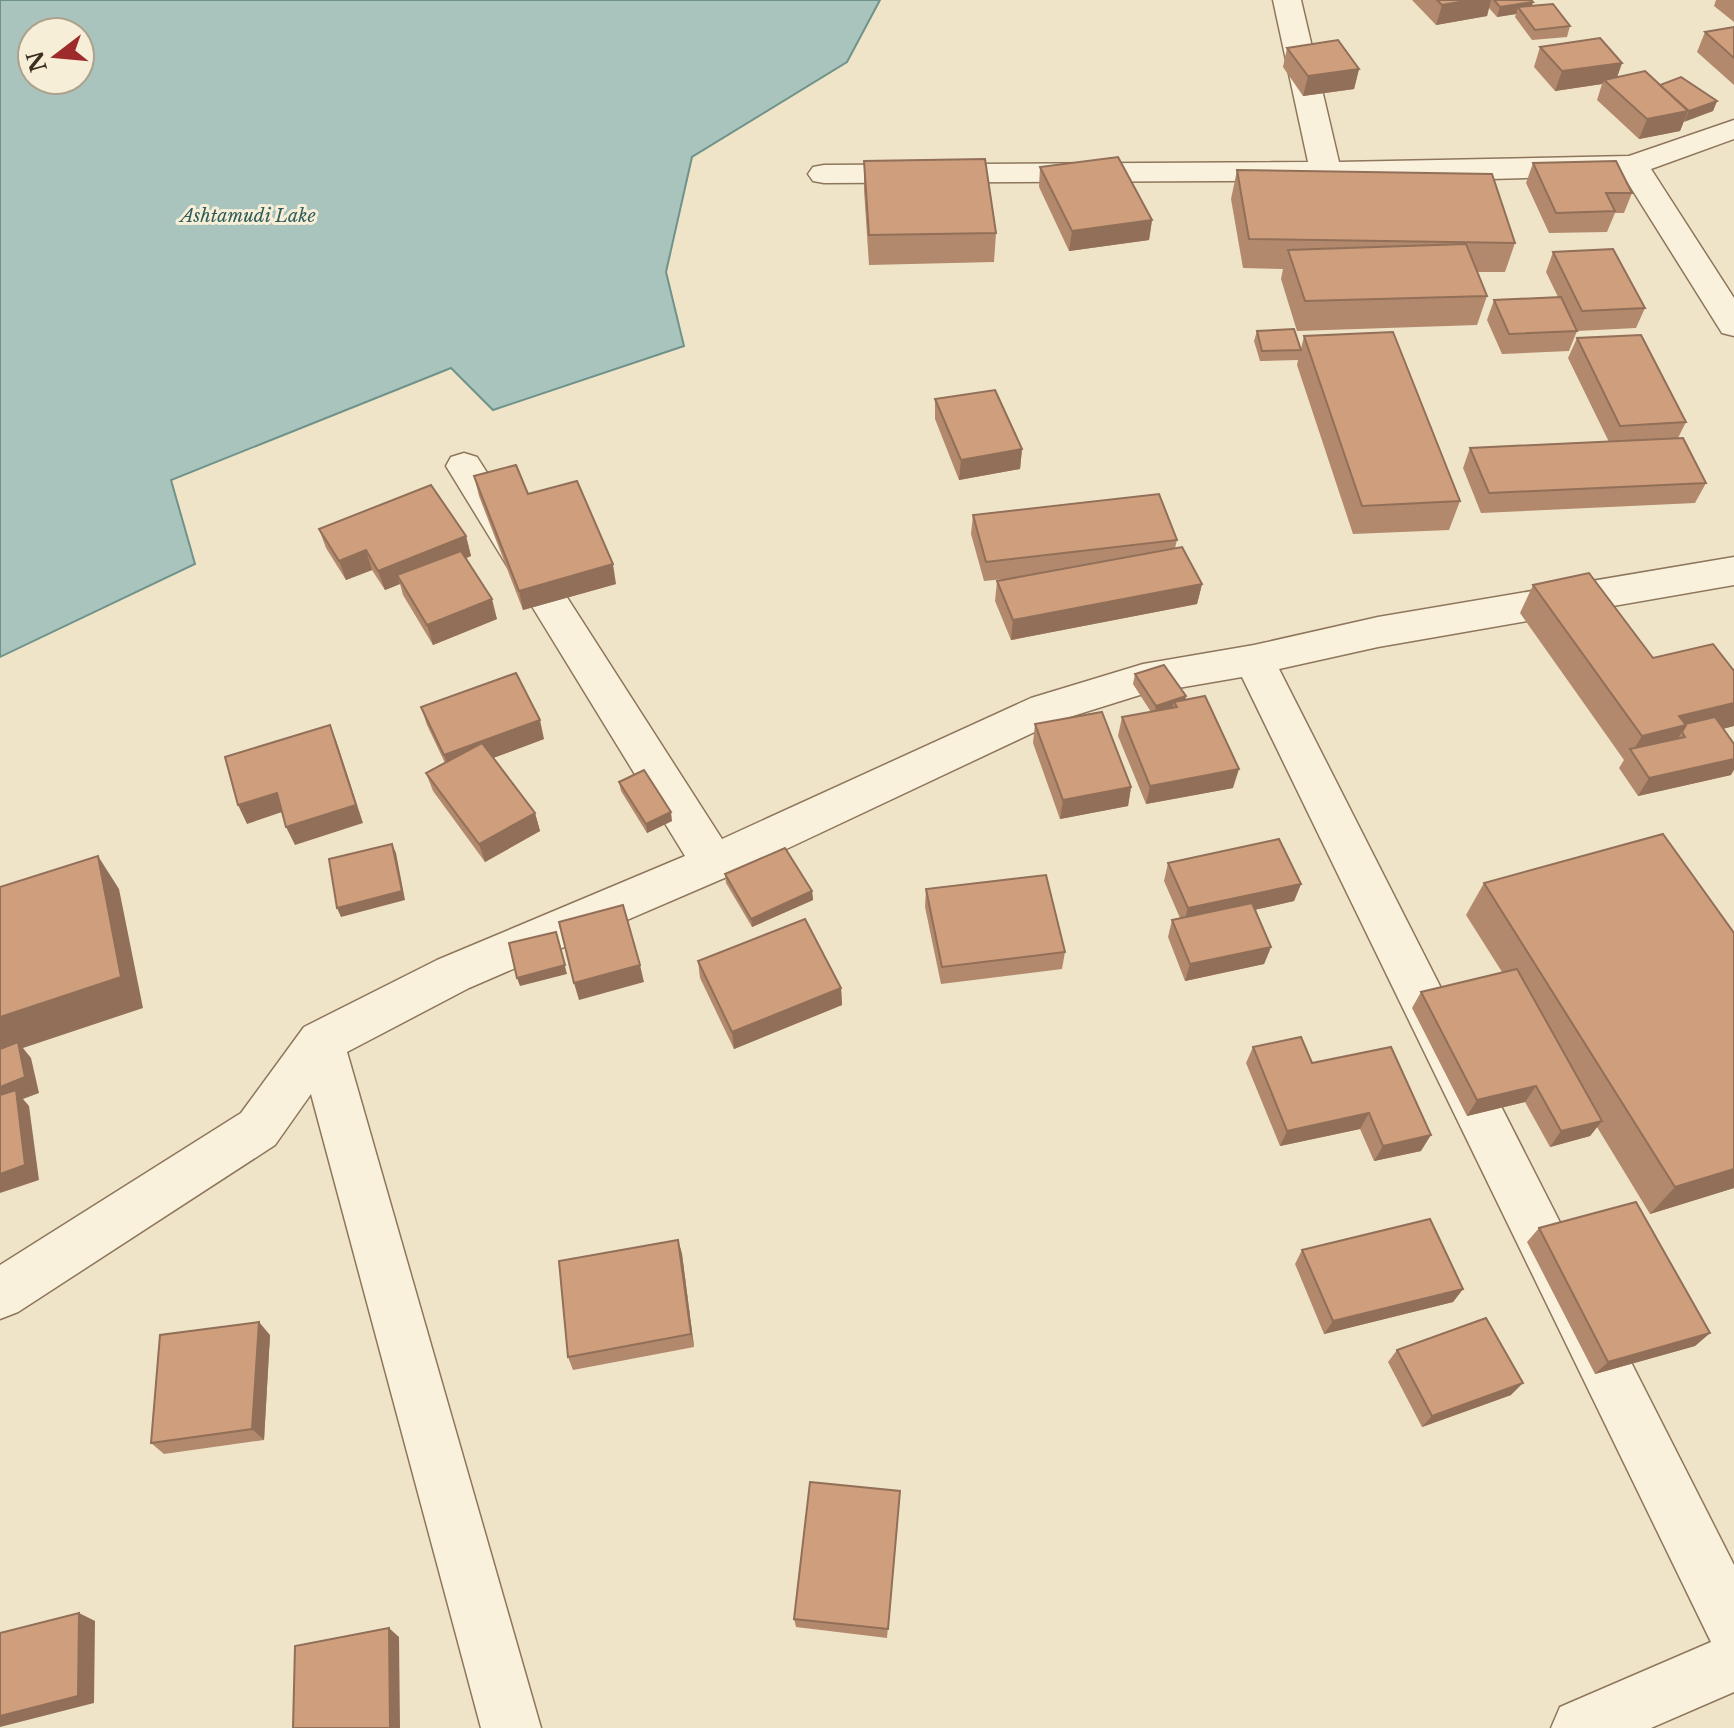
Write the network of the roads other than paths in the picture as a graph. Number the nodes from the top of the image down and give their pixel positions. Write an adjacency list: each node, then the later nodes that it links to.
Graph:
1 (1287, 0): 4 (street)
2 (1734, 129): 3 (street)
3 (1633, 165): 4 (street); 6 (street)
4 (1326, 172): 5 (street)
5 (824, 174)
6 (1733, 322)
7 (464, 466): 10 (street)
8 (1734, 571): 9 (street)
9 (1254, 660): 10 (street); 13 (street)
10 (713, 863): 11 (street)
11 (321, 1042): 12 (street); 15 (street)
12 (0, 1294)
13 (1734, 1626)
14 (1734, 1662): 16 (street)
15 (511, 1728)
16 (1581, 1728)

